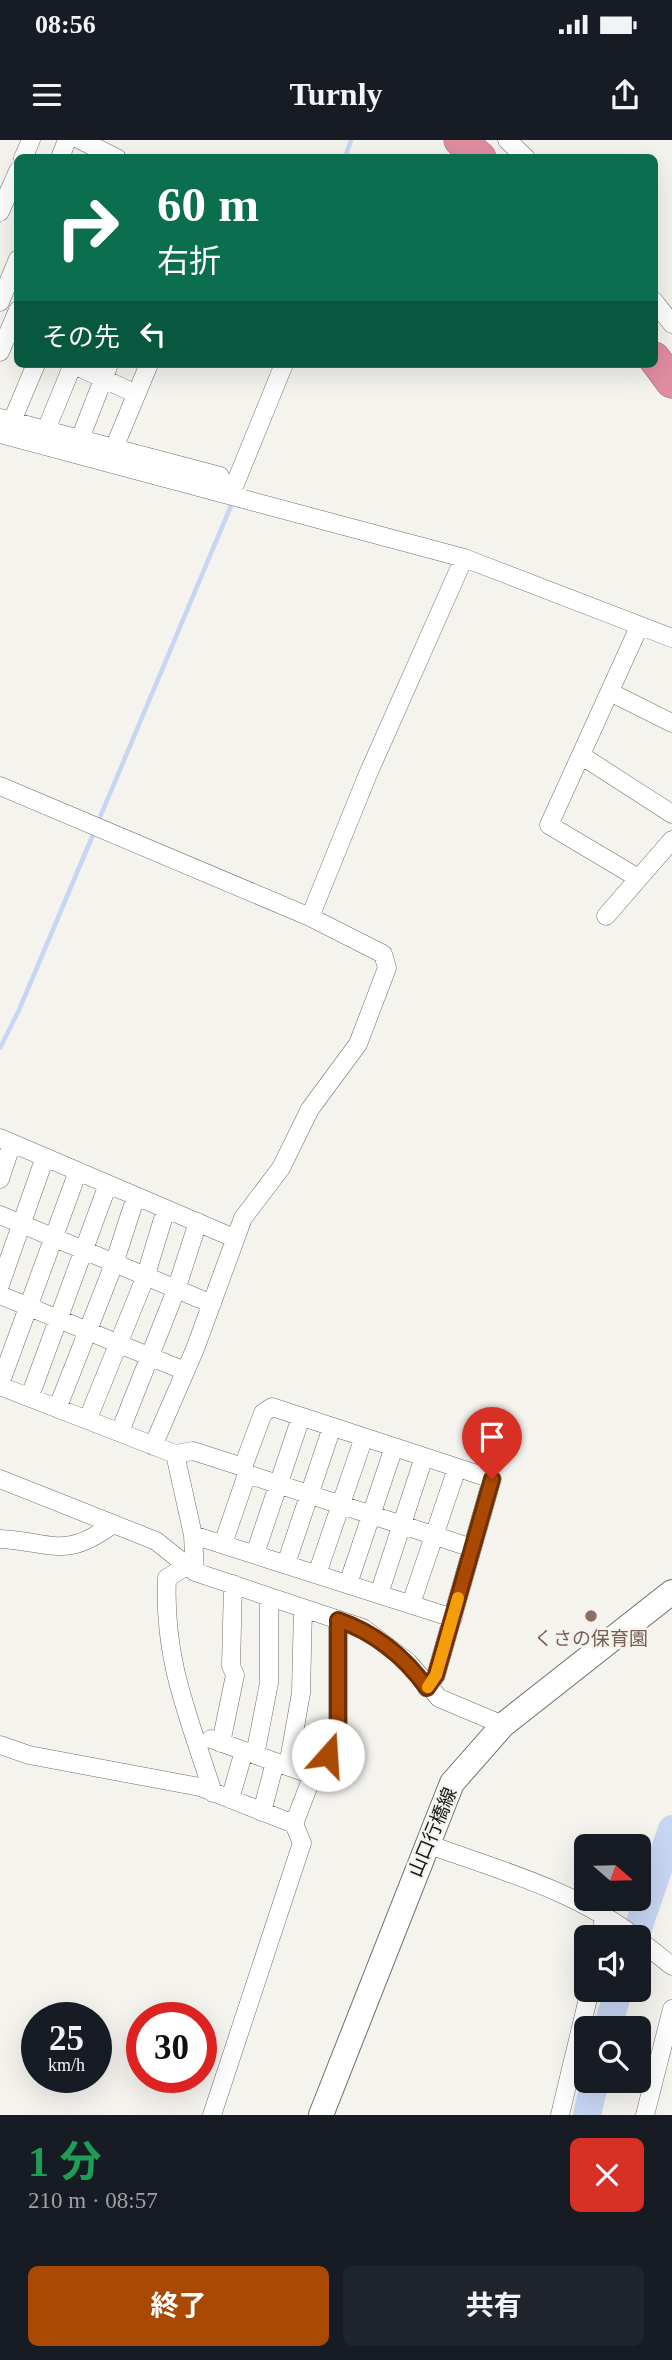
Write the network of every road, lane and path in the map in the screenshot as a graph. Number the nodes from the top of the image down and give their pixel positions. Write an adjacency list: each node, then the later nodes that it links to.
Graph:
1 (460, 140): 5 (highway)
2 (507, 140): 6 (street)
3 (82, 147): 4 (street)
4 (104, 154)
5 (476, 154)
6 (522, 154)
7 (9, 191): 8 (street)
8 (0, 212)
9 (14, 279): 11 (street)
10 (658, 306): 12 (street)
11 (8, 307): 13 (street)
12 (672, 324)
13 (13, 335): 14 (street)
14 (0, 352)
15 (658, 363): 21 (highway)
16 (34, 368): 23 (street)
17 (70, 368): 24 (street)
18 (147, 368): 22 (street)
19 (282, 368): 27 (street)
20 (105, 371): 22 (street); 25 (street)
21 (672, 382)
22 (136, 394): 26 (street)
23 (4, 424): 24 (street); 27 (street)
24 (46, 430): 25 (street)
25 (79, 439): 26 (street)
26 (114, 448): 27 (street)
27 (223, 492): 28 (street)
28 (464, 558): 29 (street); 39 (street)
29 (639, 627): 30 (street); 31 (street)
30 (672, 638)
31 (610, 692): 32 (street); 33 (street)
32 (672, 723)
33 (582, 756): 35 (street); 37 (street)
34 (0, 786): 39 (street)
35 (672, 814)
36 (672, 841): 37 (street)
37 (638, 878): 38 (street)
38 (606, 916)
39 (310, 917): 50 (street)
40 (6, 1141): 41 (street); 43 (street)
41 (45, 1157): 42 (street); 49 (street)
42 (78, 1171): 44 (street); 51 (street)
43 (0, 1179)
44 (108, 1184): 45 (street); 52 (street)
45 (136, 1196): 46 (street); 53 (street)
46 (166, 1209): 48 (street); 54 (street)
47 (0, 1215): 49 (street)
48 (198, 1222): 50 (street); 56 (street)
49 (23, 1224): 51 (street); 55 (street)
50 (234, 1238): 58 (street)
51 (55, 1239): 52 (street); 59 (street)
52 (84, 1251): 53 (street); 60 (street)
53 (114, 1264): 54 (street); 61 (street)
54 (145, 1278): 56 (street); 62 (street)
55 (0, 1286)
56 (176, 1290): 58 (street); 63 (street)
57 (0, 1295): 59 (street)
58 (212, 1304): 64 (street)
59 (30, 1307): 60 (street); 65 (street)
60 (60, 1320): 61 (street); 66 (street)
61 (89, 1332): 62 (street); 67 (street)
62 (118, 1344): 63 (street); 68 (street)
63 (150, 1357): 64 (street); 70 (street)
64 (185, 1371): 73 (street)
65 (1, 1379): 66 (street); 73 (street)
66 (33, 1388): 67 (street)
67 (61, 1399): 68 (street)
68 (91, 1411): 70 (street)
69 (302, 1417): 71 (street); 78 (street); 80 (street)
70 (123, 1424): 73 (street)
71 (332, 1427): 72 (street); 81 (street)
72 (364, 1437): 74 (street); 82 (street)
73 (150, 1441): 75 (street)
74 (394, 1447): 76 (street); 83 (street)
75 (175, 1454): 78 (street); 86 (street)
76 (424, 1457): 77 (street); 85 (street)
77 (457, 1468): 87 (street); 90 (street)
78 (245, 1470): 80 (street); 89 (street)
79 (0, 1479): 84 (street)
80 (279, 1484): 81 (street); 91 (street)
81 (310, 1494): 82 (street); 92 (street)
82 (341, 1505): 83 (street); 94 (street)
83 (372, 1515): 85 (street); 96 (street)
84 (113, 1524): 88 (street); 93 (street)
85 (402, 1525): 87 (street); 98 (street)
86 (193, 1535): 89 (street); 93 (street)
87 (434, 1536): 90 (street); 100 (street)
88 (0, 1539)
89 (223, 1544): 91 (street)
90 (472, 1548): 102 (street)
91 (255, 1554): 92 (street)
92 (286, 1564): 94 (street)
93 (191, 1568): 95 (street); 106 (street)
94 (317, 1574): 96 (street)
95 (233, 1584): 99 (street); 107 (street)
96 (348, 1584): 98 (street)
97 (672, 1592): 105 (main road, 山口行橋線)
98 (379, 1594): 100 (street)
99 (269, 1597): 101 (street); 109 (street)
100 (411, 1604): 102 (street)
101 (303, 1608): 103 (street); 110 (street)
102 (453, 1618): 104 (street)
103 (338, 1620): 104 (street); 111 (street)
104 (427, 1688): 105 (street)
105 (503, 1725): 115 (main road, 山口行橋線)
106 (194, 1733): 107 (street); 112 (street)
107 (221, 1743): 109 (street)
108 (0, 1745): 112 (street)
109 (250, 1753): 110 (street); 112 (street)
110 (282, 1764): 111 (street); 113 (street)
111 (312, 1775): 114 (street)
112 (221, 1796): 113 (street)
113 (262, 1812): 114 (street)
114 (294, 1825): 123 (street)
115 (427, 1844): 116 (street); 124 (main road, 山口行橋線)
116 (605, 1914): 117 (street); 118 (street)
117 (603, 1925)
118 (619, 1925)
119 (651, 1950): 120 (street)
120 (672, 1966)
121 (587, 2002): 125 (street)
122 (672, 2009): 126 (street)
123 (212, 2115)
124 (321, 2115)
125 (560, 2115)
126 (645, 2115)

